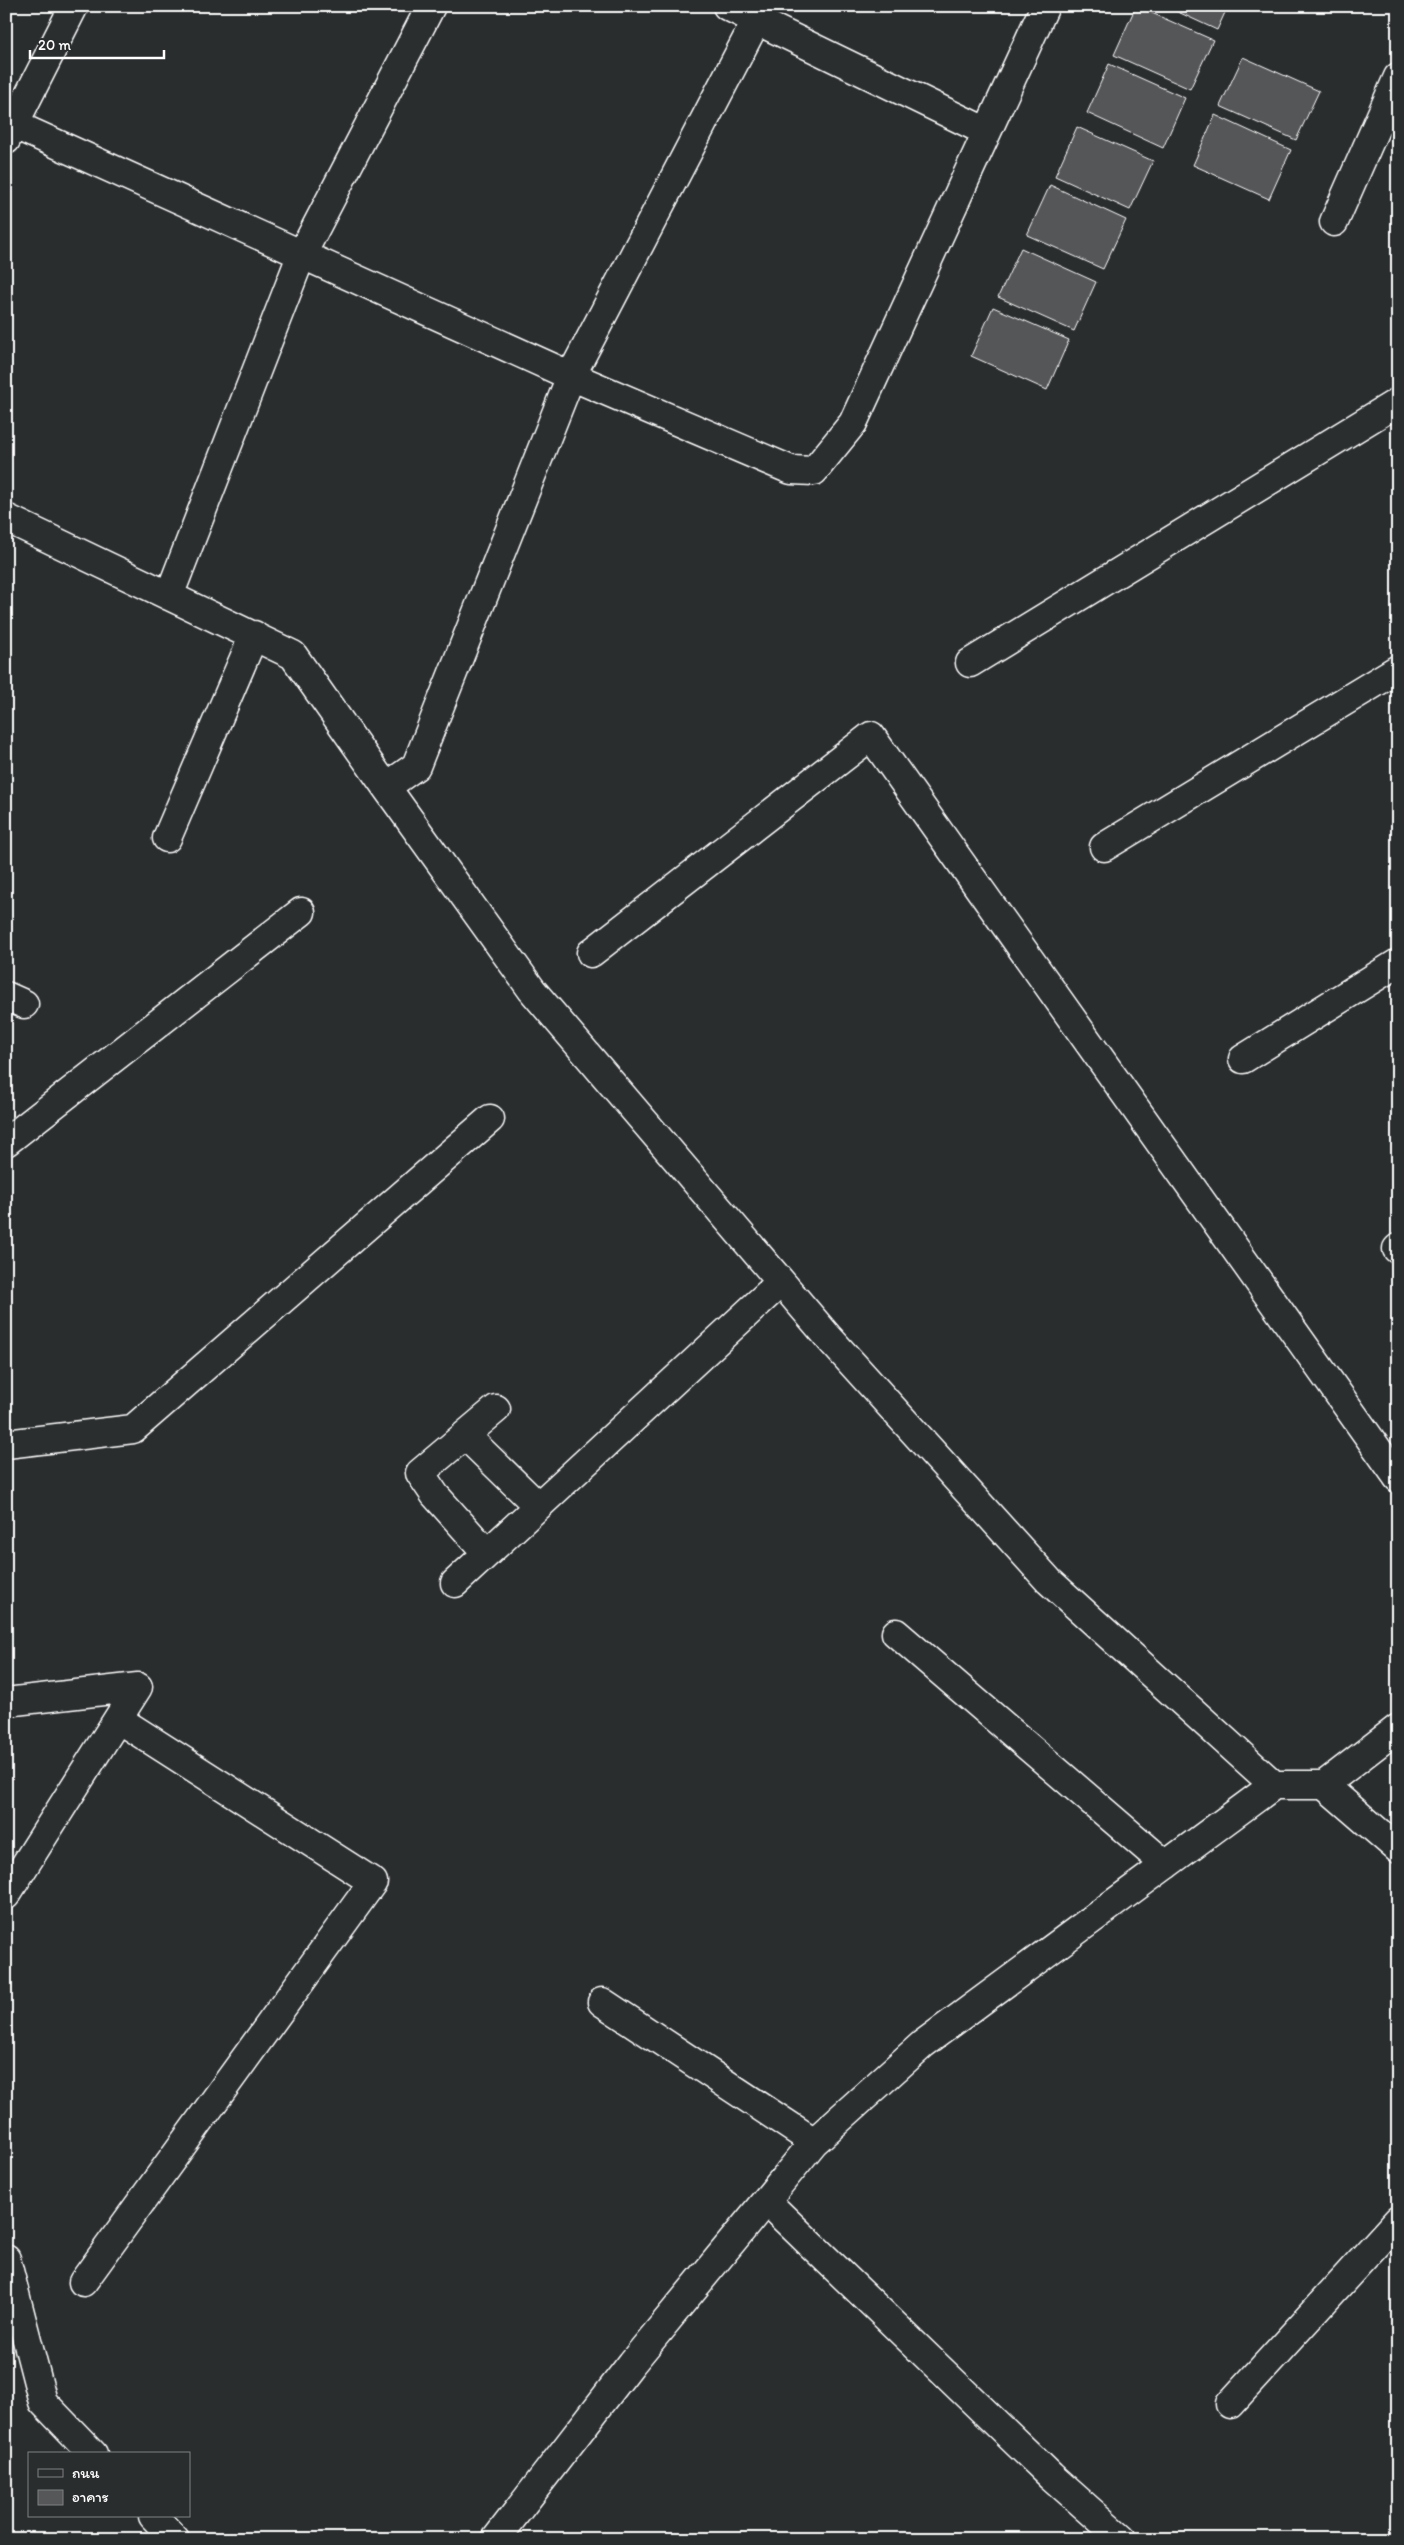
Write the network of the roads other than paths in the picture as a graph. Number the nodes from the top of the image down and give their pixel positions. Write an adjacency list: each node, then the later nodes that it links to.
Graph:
1 (74, 6): 7 (street)
2 (431, 6): 10 (street)
3 (727, 6): 5 (street)
4 (1045, 6): 8 (street)
5 (760, 14): 8 (street); 11 (street)
6 (1398, 77): 9 (street)
7 (8, 128): 10 (street)
8 (987, 132): 11 (street)
9 (1334, 222)
10 (301, 256): 11 (street); 14 (street)
11 (571, 376): 18 (street)
12 (1398, 402): 16 (street)
13 (6, 518): 14 (street)
14 (170, 596): 15 (street)
15 (254, 635): 18 (street); 19 (street)
16 (970, 663)
17 (1398, 670): 20 (street)
18 (386, 788): 27 (street)
19 (167, 838)
20 (1104, 847)
21 (300, 912): 26 (street)
22 (591, 952): 31 (street)
23 (1398, 963): 24 (street)
24 (1243, 1059)
25 (490, 1119): 30 (street)
26 (6, 1142)
27 (781, 1282): 32 (street); 39 (street)
28 (496, 1409): 29 (street)
29 (465, 1435): 32 (street); 33 (street)
30 (6, 1444)
31 (1398, 1478)
32 (538, 1506): 33 (street)
33 (486, 1552): 34 (street)
34 (455, 1583)
35 (896, 1633): 42 (street)
36 (6, 1702): 37 (street)
37 (118, 1719): 43 (street); 49 (street)
38 (1398, 1728): 40 (street)
39 (1274, 1785): 40 (street); 42 (street)
40 (1324, 1785): 41 (street)
41 (1398, 1849)
42 (1166, 1865): 45 (street)
43 (6, 1895)
44 (602, 2002): 45 (street)
45 (814, 2142): 46 (street)
46 (766, 2201): 54 (street); 55 (street)
47 (1398, 2220): 50 (street)
48 (6, 2259): 51 (street)
49 (83, 2282)
50 (1230, 2404)
51 (91, 2452)
52 (155, 2518): 53 (street)
53 (175, 2539)
54 (496, 2539)
55 (1122, 2539)

